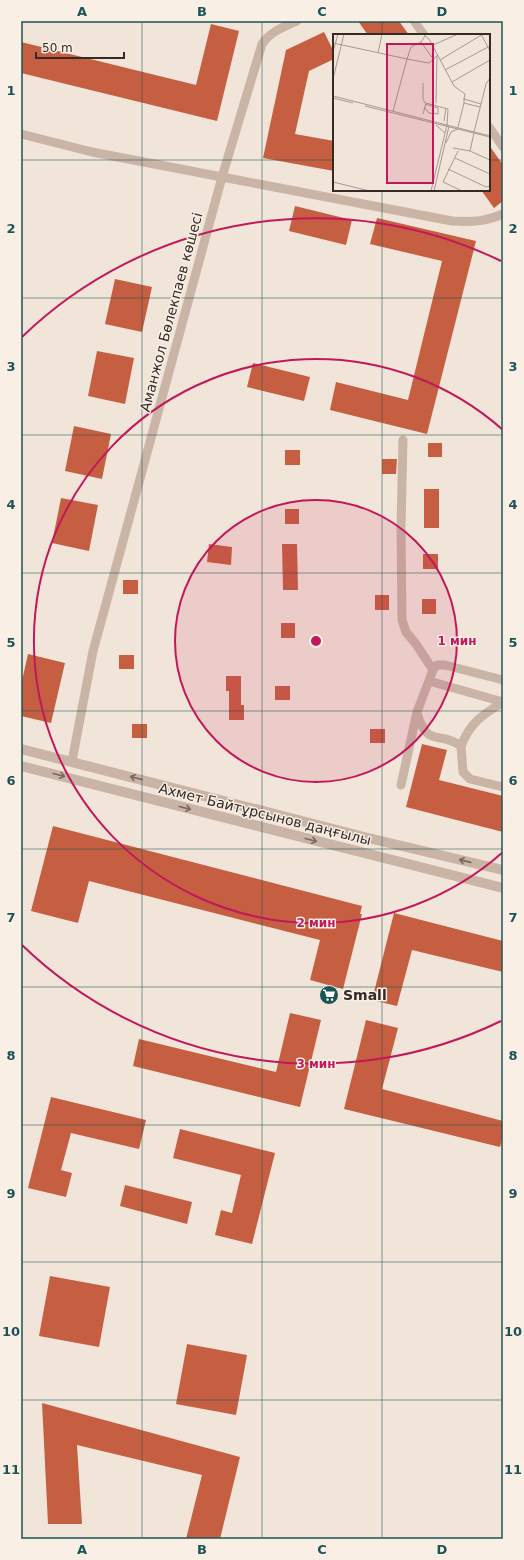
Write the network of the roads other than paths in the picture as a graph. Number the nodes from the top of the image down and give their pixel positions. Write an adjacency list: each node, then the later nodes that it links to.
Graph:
1 (297, 21): 7 (street, Аманжол Бөлекпаев көшесі)
2 (414, 21): 3 (street)
3 (423, 34)
4 (490, 128): 6 (street)
5 (21, 134): 7 (street)
6 (503, 147)
7 (222, 177): 8 (street); 17 (street, Аманжол Бөлекпаев көшесі)
8 (503, 214)
9 (403, 440): 10 (street)
10 (433, 670): 11 (street); 12 (street)
11 (503, 680)
12 (429, 681): 13 (street); 14 (street)
13 (503, 702): 15 (street)
14 (417, 712): 15 (street); 19 (street)
15 (461, 746): 20 (street)
16 (21, 749): 17 (street, Ахмет Байтұрсынов даңғылы)
17 (72, 761): 21 (street, Ахмет Байтұрсынов даңғылы, one-way to 17)
18 (21, 766): 22 (street, Ахмет Байтұрсынов даңғылы, one-way to 22)
19 (401, 785)
20 (503, 787)
21 (503, 870)
22 (503, 888)

